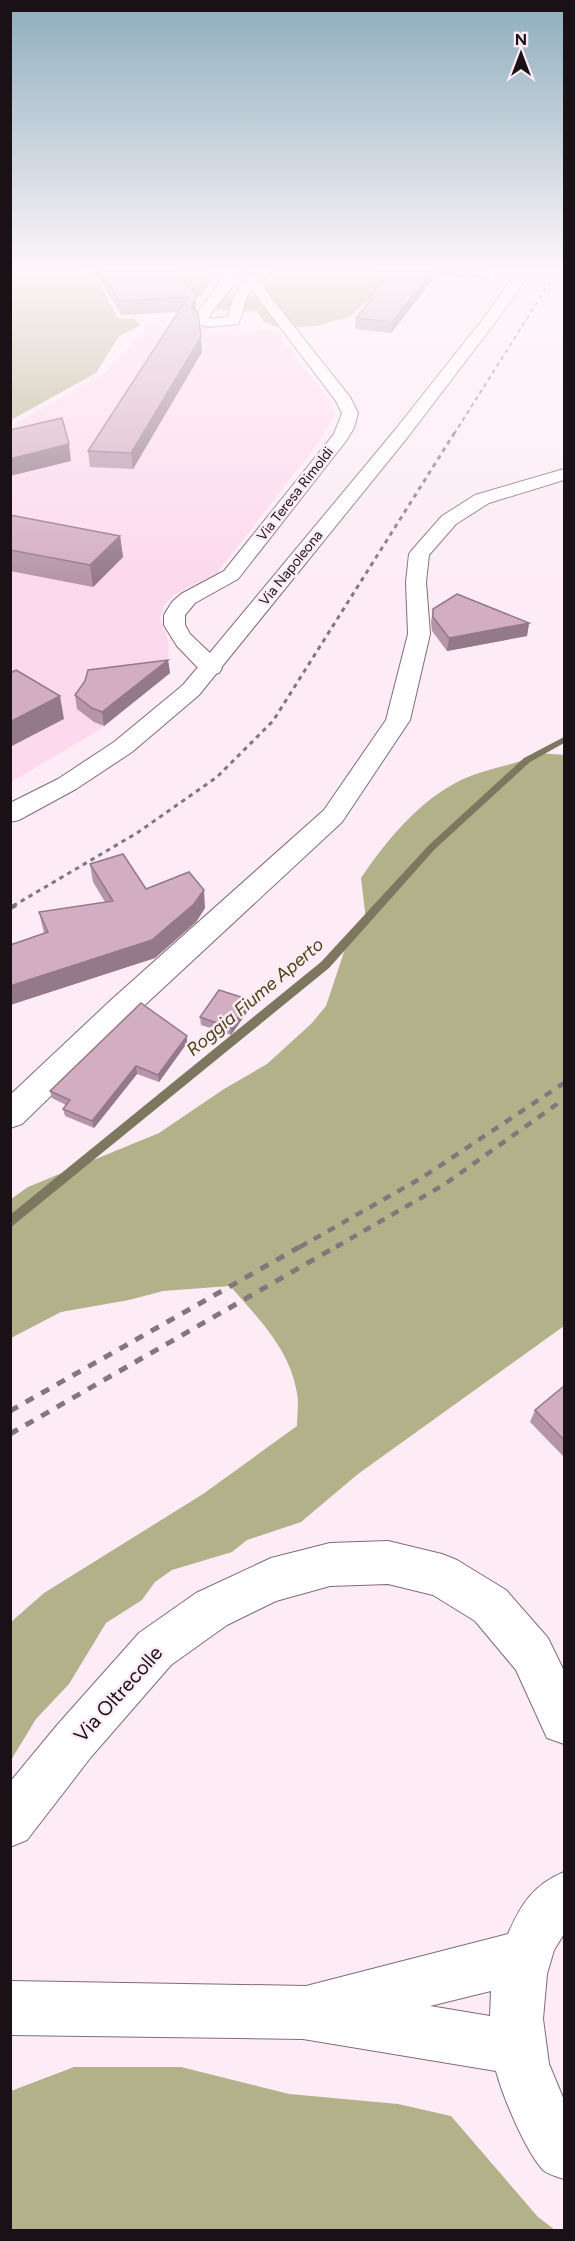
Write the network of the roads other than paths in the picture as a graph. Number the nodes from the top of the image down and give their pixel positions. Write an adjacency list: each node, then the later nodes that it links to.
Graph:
1 (325, 376): 4 (street, Via Teresa Rimoldi)
2 (446, 376): 4 (street, Via Napoleona)
3 (564, 474): 6 (street)
4 (211, 668): 5 (street, Via Napoleona)
5 (10, 814)
6 (10, 1115)
7 (564, 1721): 8 (street, Via Oltrecolle)
8 (10, 1823)
9 (564, 1898): 10 (street)
10 (524, 1956): 12 (street); 13 (street)
11 (10, 2008): 12 (street)
12 (303, 2012): 13 (street)
13 (519, 2048): 14 (street)
14 (564, 2151)

